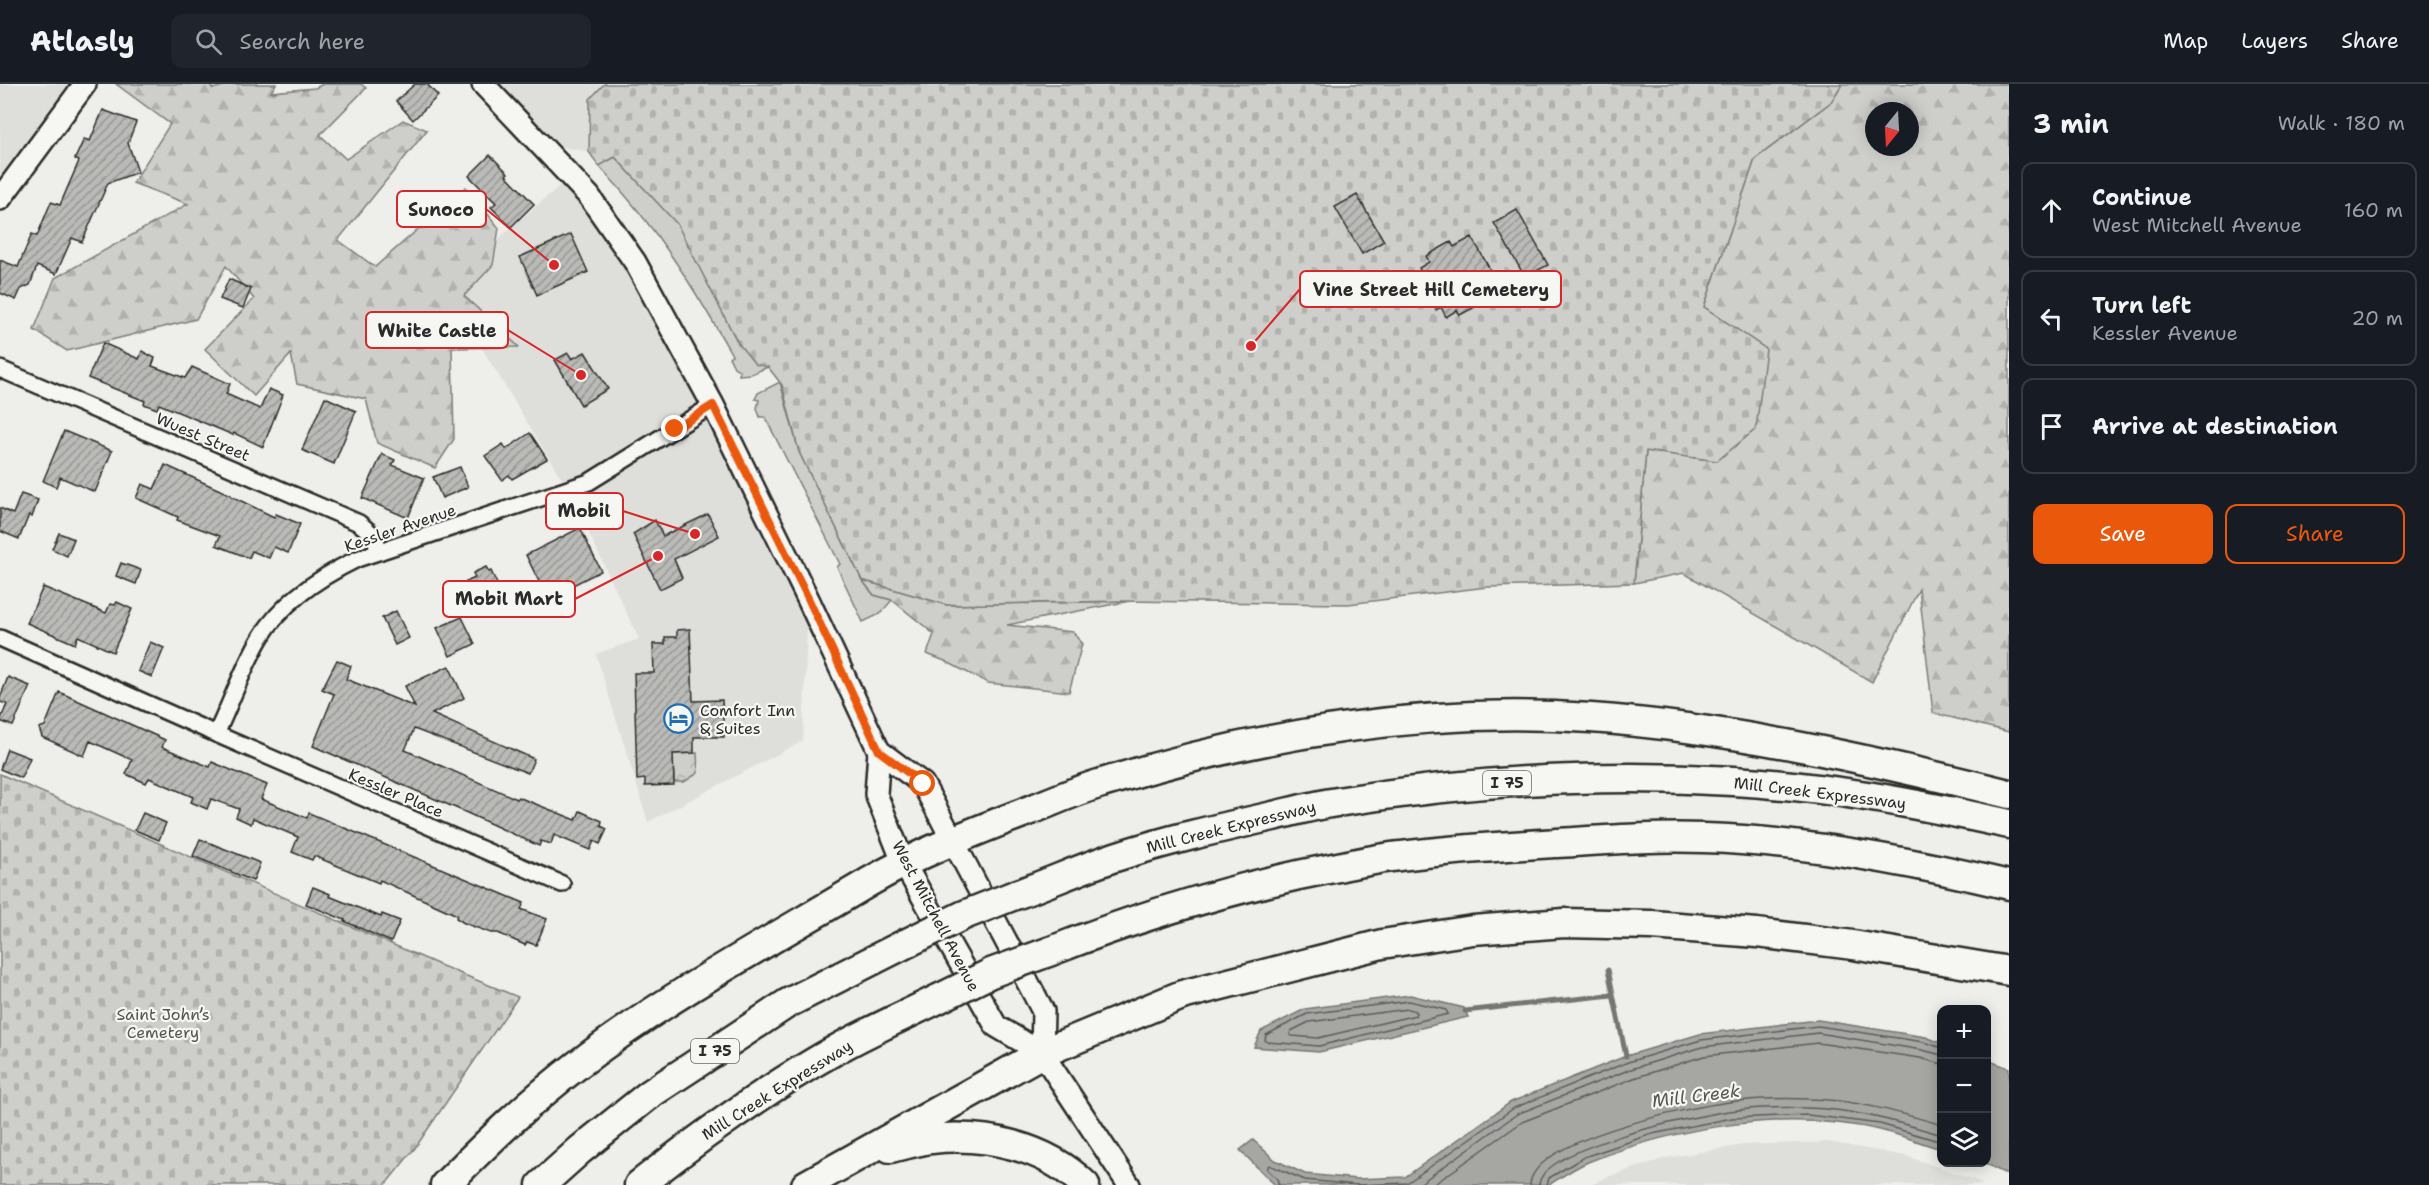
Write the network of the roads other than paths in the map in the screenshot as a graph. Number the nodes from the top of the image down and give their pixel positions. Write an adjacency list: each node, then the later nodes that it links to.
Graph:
1 (86, 84): 3 (main road)
2 (483, 84): 5 (main road, West Mitchell Avenue)
3 (0, 199)
4 (0, 369): 6 (street, Wuest Street)
5 (713, 405): 6 (street, Kessler Avenue); 9 (main road, West Mitchell Avenue)
6 (381, 551): 8 (street, Kessler Avenue)
7 (0, 638): 8 (street)
8 (216, 734): 14 (street, Kessler Place)
9 (879, 751): 12 (main road, West Mitchell Avenue); 13 (main road, West Mitchell Avenue)
10 (2009, 794): 12 (highway)
11 (2009, 824): 20 (highway, Mill Creek Expressway / I 75, bridge)
12 (953, 842): 13 (highway); 17 (main road, West Mitchell Avenue)
13 (903, 862): 17 (main road, West Mitchell Avenue); 19 (highway)
14 (562, 884)
15 (2009, 885): 21 (highway, Mill Creek Expressway, bridge)
16 (2009, 971): 17 (highway)
17 (1042, 1053): 18 (highway); 24 (main road, West Mitchell Avenue)
18 (865, 1153): 22 (highway); 23 (highway)
19 (445, 1185)
20 (541, 1185)
21 (639, 1185)
22 (806, 1185)
23 (1085, 1185)
24 (1129, 1185)

